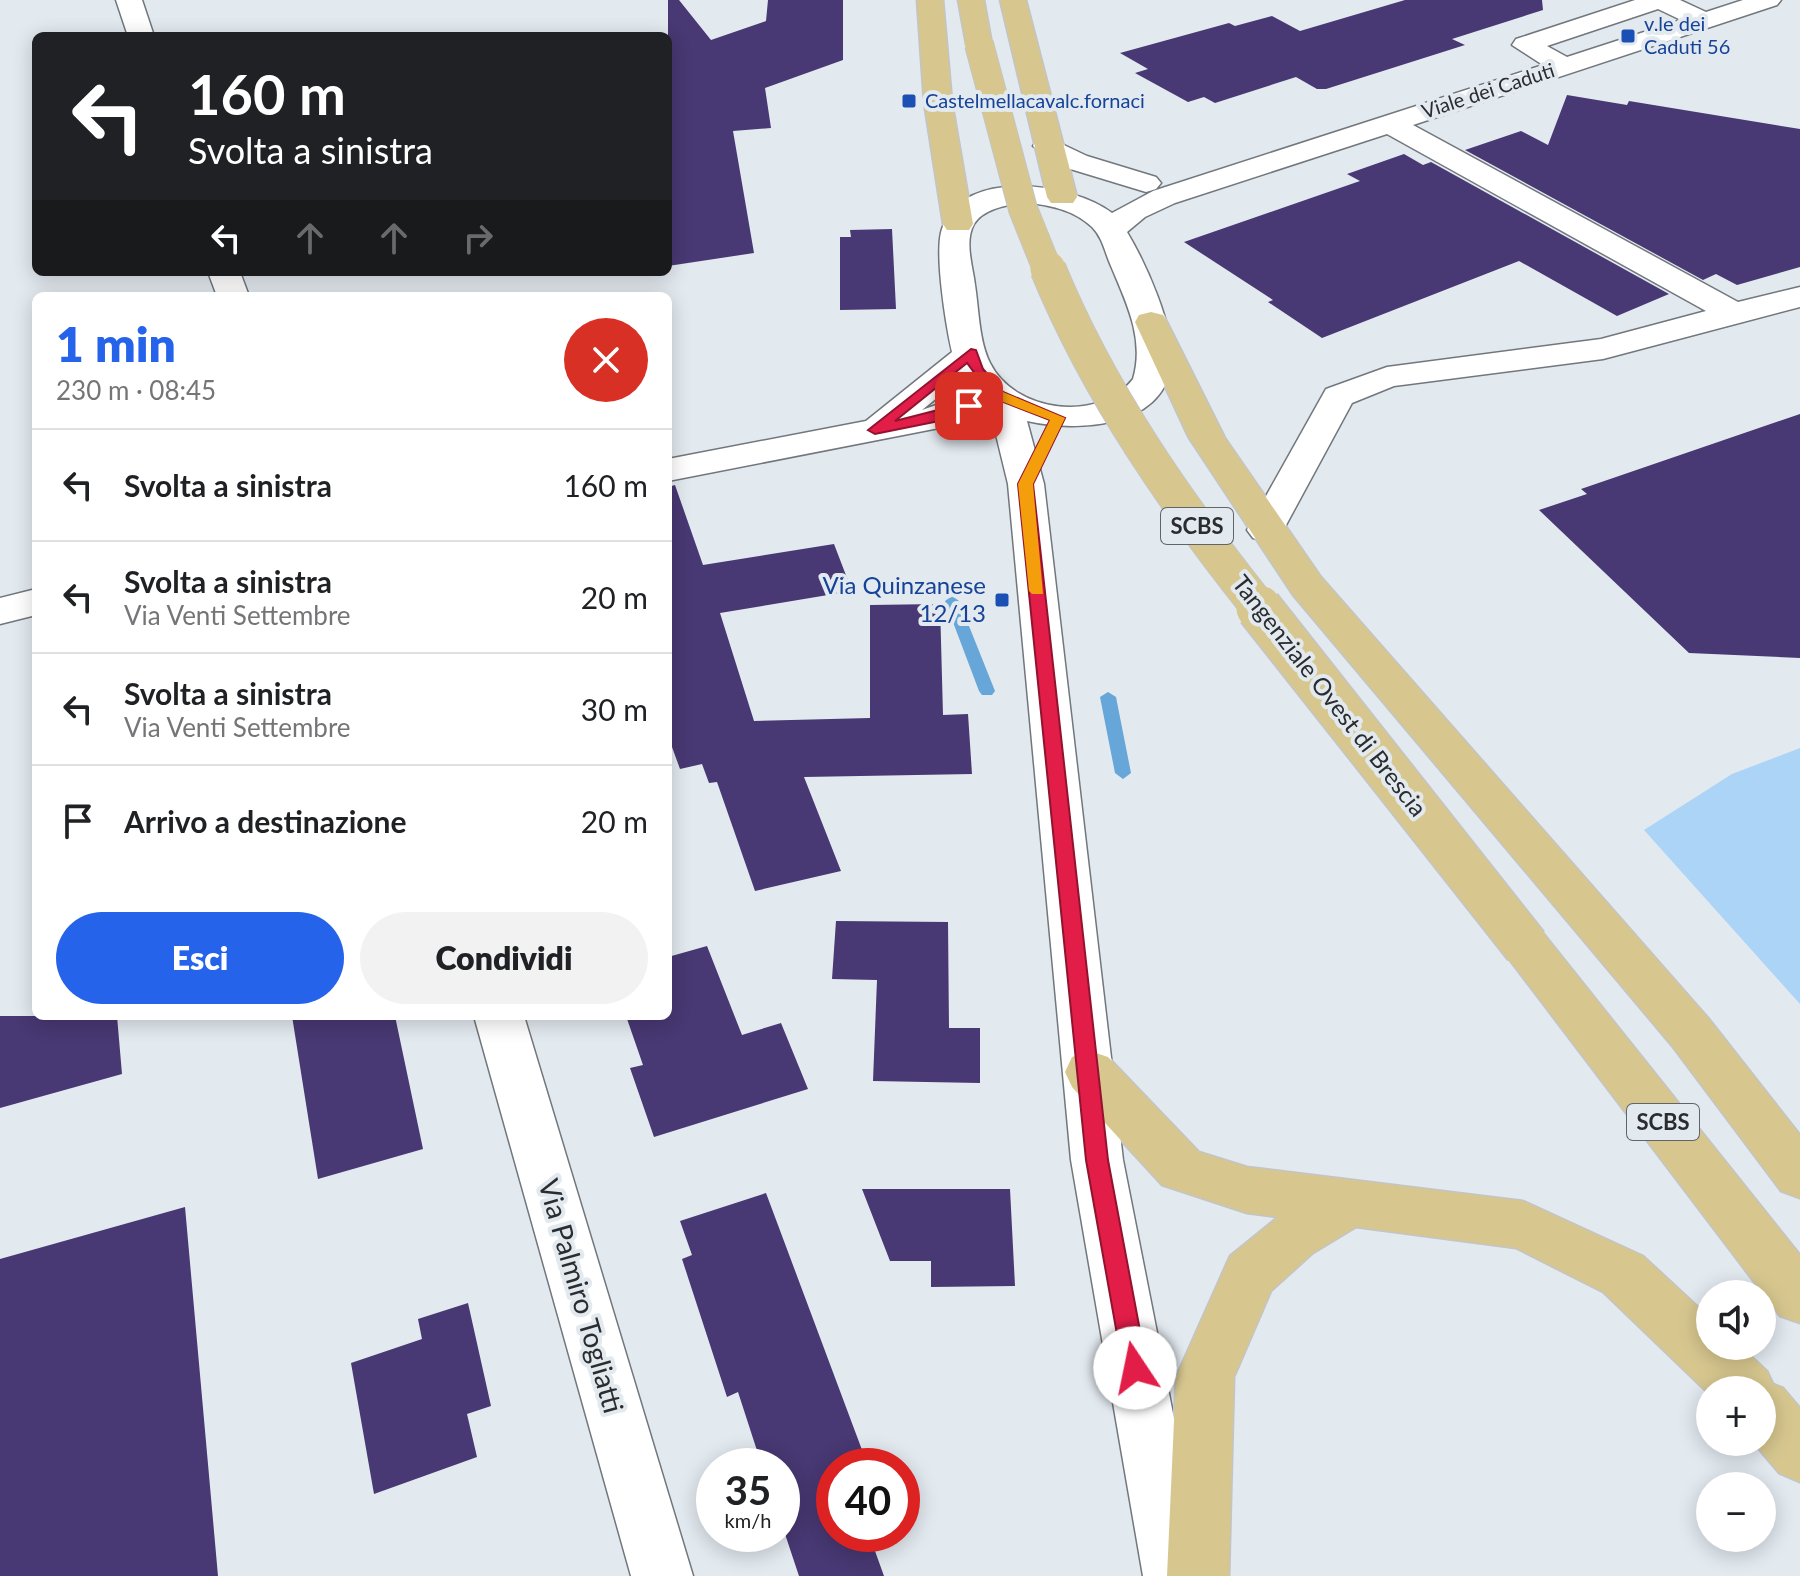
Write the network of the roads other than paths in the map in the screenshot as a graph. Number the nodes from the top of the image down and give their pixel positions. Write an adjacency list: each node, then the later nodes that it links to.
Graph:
1 (129, 0): 7 (street)
2 (930, 0): 14 (main road)
3 (971, 0): 28 (main road, Tangenziale Ovest di Brescia / SCBS, bridge)
4 (1013, 0): 10 (main road)
5 (1768, 0): 6 (street, Viale dei Caduti)
6 (1704, 21): 8 (street, Viale dei Caduti); 8 (street)
7 (140, 32)
8 (1565, 66): 9 (street, Viale dei Caduti)
9 (1390, 124): 12 (street, Viale dei Caduti); 17 (street)
10 (1047, 146): 11 (street); 13 (main road)
11 (1146, 183): 12 (street, Viale dei Caduti); 13 (street, Viale dei Caduti)
12 (1210, 183): 15 (street, Viale dei Caduti)
13 (1067, 199): 14 (street); 15 (street)
14 (958, 224): 19 (street)
15 (1110, 230): 18 (street)
16 (1800, 297): 17 (street)
17 (1734, 313): 25 (street)
18 (1151, 322): 21 (street); 25 (main road)
19 (971, 353): 20 (street); 22 (street)
20 (1001, 397): 21 (street); 22 (street); 24 (street)
21 (1058, 418): 24 (street)
22 (875, 430): 23 (street)
23 (672, 469)
24 (1026, 484): 30 (street)
25 (1266, 530): 31 (main road)
26 (32, 603): 27 (street)
27 (0, 611)
28 (1526, 946): 33 (main road, Tangenziale Ovest di Brescia / SCBS); 34 (main road, Tangenziale Ovest di Brescia / SCBS)
29 (500, 1020): 38 (street, Via Palmiro Togliatti)
30 (1090, 1072): 32 (main road); 39 (street)
31 (1800, 1175)
32 (1350, 1203): 35 (main road); 40 (main road)
33 (1800, 1248)
34 (1800, 1298)
35 (1731, 1376)
36 (1776, 1425): 37 (main road)
37 (1800, 1453)
38 (662, 1576)
39 (1174, 1576)
40 (1198, 1576)

